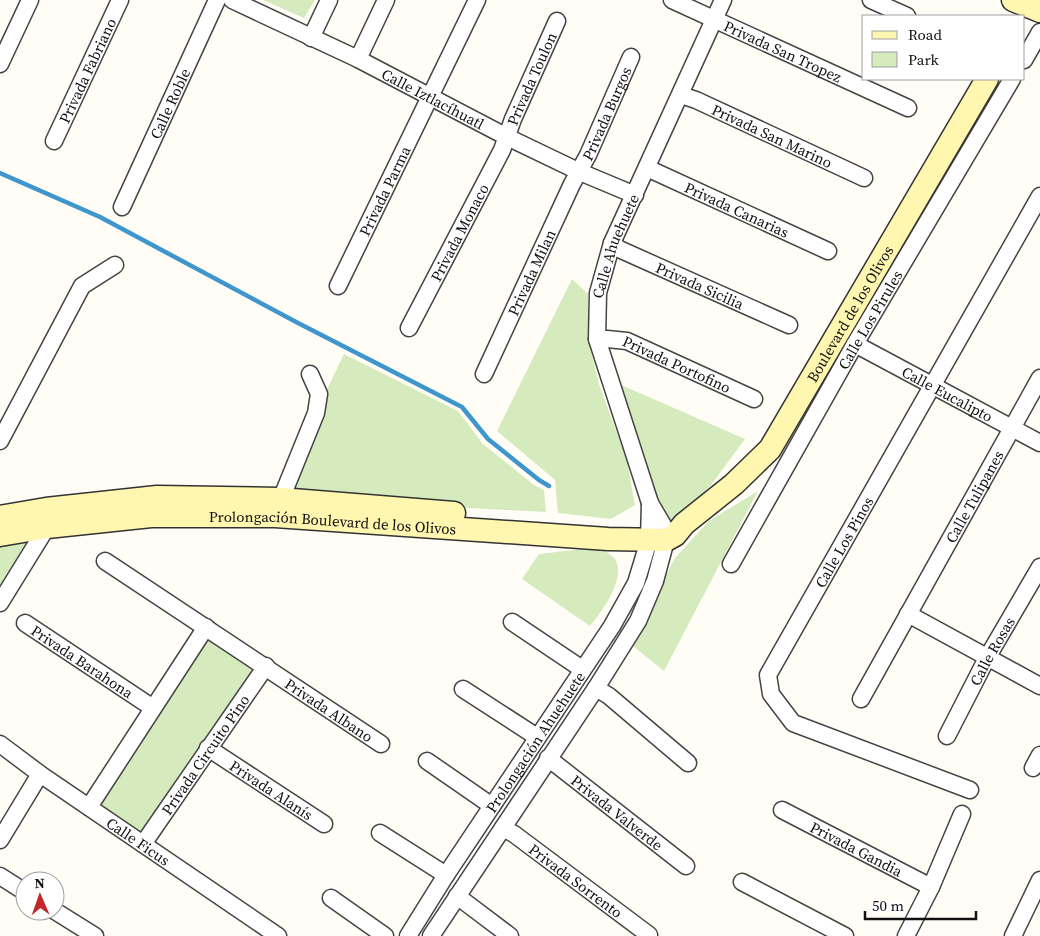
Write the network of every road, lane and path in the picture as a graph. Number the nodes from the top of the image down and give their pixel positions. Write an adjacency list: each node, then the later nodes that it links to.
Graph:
1 (30, 0): 19 (street)
2 (120, 0): 26 (street, Privada Fabriano)
3 (216, 0): 32 (street, Calle Roble)
4 (232, 0): 15 (street, Calle Iztlacíhuatl)
5 (329, 0): 15 (street)
6 (386, 0): 18 (street)
7 (477, 0): 23 (street, Privada Parma)
8 (672, 0): 12 (street, Privada San Tropez)
9 (723, 0): 12 (street, Calle Ahuehuete)
10 (871, 0): 11 (street)
11 (905, 15)
12 (714, 19): 22 (street, Calle Ahuehuete); 24 (street, Privada San Tropez)
13 (557, 21): 25 (street, Privada Toulon)
14 (1040, 32): 17 (street)
15 (311, 38): 18 (street, Calle Iztlacíhuatl)
16 (631, 57): 28 (street, Privada Burgos)
17 (1025, 58)
18 (358, 59): 23 (street, Calle Iztlacíhuatl)
19 (0, 64)
20 (986, 80): 52 (street, Boulevard de los Olivos)
21 (1011, 80): 40 (street, Calle Los Pirules)
22 (681, 95): 27 (street, Calle Ahuehuete); 29 (street, Privada San Marino)
23 (431, 97): 25 (street, Calle Iztlacíhuatl); 36 (street, Privada Parma)
24 (908, 108)
25 (507, 137): 28 (street, Calle Iztlacíhuatl); 38 (street, Privada Monaco)
26 (54, 141)
27 (647, 168): 30 (street, Calle Ahuehuete); 34 (street, Privada Canarias)
28 (580, 172): 30 (street, Calle Iztlacíhuatl); 42 (street, Privada Milan)
29 (864, 178)
30 (634, 195): 33 (street, Calle Ahuehuete)
31 (1040, 196): 44 (street, Calle Los Pinos)
32 (122, 207)
33 (612, 243): 37 (street, Privada Sicilia); 39 (street, Calle Ahuehuete)
34 (828, 251)
35 (115, 265): 47 (street)
36 (338, 286)
37 (789, 325)
38 (409, 328)
39 (596, 340): 45 (street, Privada Portofino); 52 (street, Calle Ahuehuete)
40 (855, 344): 44 (street, Calle Eucalipto); 55 (street, Calle Los Pirules)
41 (310, 374): 49 (street)
42 (484, 374)
43 (1040, 378): 46 (street, Calle Tulipanes)
44 (932, 386): 46 (street, Calle Eucalipto); 79 (street, Calle Los Pinos)
45 (754, 399)
46 (1011, 428): 48 (street, Calle Eucalipto); 58 (street, Calle Tulipanes)
47 (0, 441)
48 (1040, 443)
49 (278, 507): 51 (street, Prolongación Boulevard de los Olivos); 52 (street, Prolongación Boulevard de los Olivos)
50 (0, 517): 51 (street, Prolongación Boulevard de los Olivos)
51 (46, 518): 53 (street, Prolongación Boulevard de los Olivos); 57 (street)
52 (662, 531): 63 (street, Prolongación Ahuehuete); 66 (street, Prolongación Ahuehuete)
53 (0, 535)
54 (105, 561): 61 (street, Privada Albano)
55 (731, 564)
56 (1040, 567): 62 (street, Calle Rosas)
57 (0, 603)
58 (908, 614): 62 (street); 68 (street, Calle Tulipanes)
59 (512, 622): 63 (street)
60 (25, 623): 69 (street, Privada Barahona)
61 (200, 623): 64 (street, Privada Albano); 69 (street)
62 (987, 658): 65 (street); 70 (street, Calle Rosas)
63 (582, 669): 71 (street, Prolongación Ahuehuete)
64 (272, 670): 73 (street, Privada Albano); 74 (street, Privada Circuito Pino)
65 (1040, 686)
66 (596, 688): 75 (street, Prolongación Ahuehuete); 77 (street)
67 (463, 689): 71 (street)
68 (861, 699)
69 (153, 708): 81 (street)
70 (947, 736)
71 (536, 737): 80 (street, Prolongación Ahuehuete)
72 (0, 744): 78 (street, Calle Ficus)
73 (381, 744)
74 (214, 752): 84 (street, Privada Alanís); 88 (street, Privada Circuito Pino)
75 (548, 758): 85 (street, Prolongación Ahuehuete); 89 (street, Privada Valverde)
76 (427, 761): 80 (street)
77 (688, 763)
78 (40, 774): 81 (street, Calle Ficus); 87 (street)
79 (970, 790)
80 (492, 806): 90 (street, Prolongación Ahuehuete)
81 (89, 807): 88 (street, Calle Ficus)
82 (782, 810): 95 (street, Privada Gandia)
83 (962, 814): 95 (street)
84 (324, 824)
85 (503, 828): 96 (street, Prolongación Ahuehuete); 99 (street, Privada Sorrento)
86 (380, 833): 90 (street)
87 (0, 840)
88 (143, 844): 101 (street, Calle Ficus)
89 (686, 866)
90 (446, 875): 103 (street, Prolongación Ahuehuete)
91 (0, 876): 94 (street)
92 (1040, 880): 108 (street)
93 (742, 882): 106 (street)
94 (15, 886)
95 (931, 888): 107 (street)
96 (458, 896): 104 (street, Prolongación Ahuehuete); 105 (street)
97 (330, 898): 102 (street)
98 (65, 917): 100 (street)
99 (649, 935)
100 (94, 936)
101 (278, 936)
102 (385, 936)
103 (408, 936)
104 (431, 936)
105 (510, 936)
106 (845, 936)
107 (906, 936)
108 (1014, 936)

